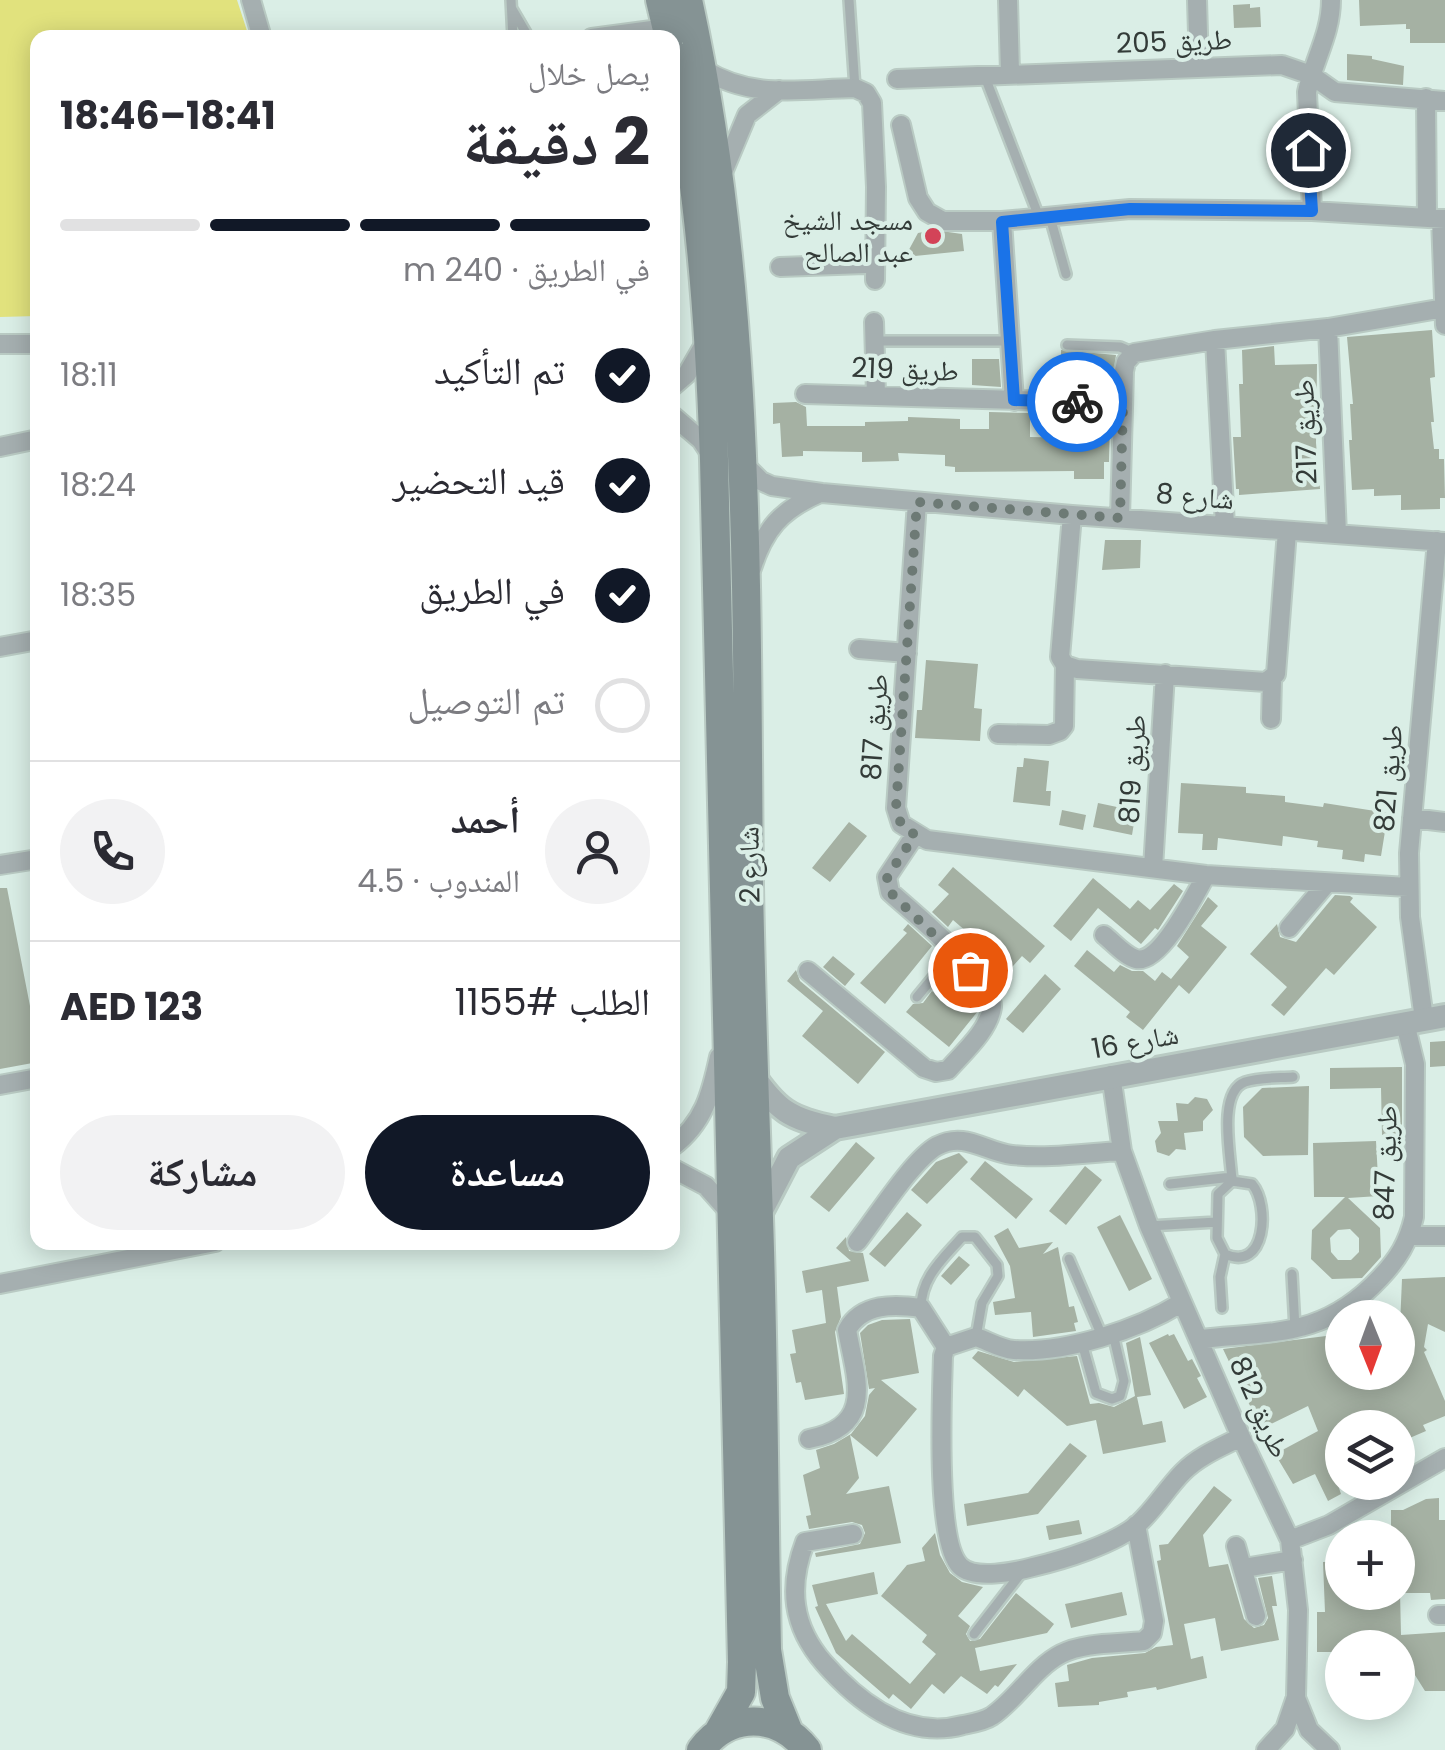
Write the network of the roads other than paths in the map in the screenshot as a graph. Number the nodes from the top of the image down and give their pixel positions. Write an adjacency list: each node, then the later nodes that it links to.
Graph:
1 (251, 0): 9 (street)
2 (660, 0): 12 (main road, شارع 2)
3 (688, 0): 14 (main road, شارع 2)
4 (850, 0): 20 (lane)
5 (1008, 0): 15 (street)
6 (1197, 0): 13 (street)
7 (1331, 0): 16 (street)
8 (511, 3): 10 (lane); 11 (lane)
9 (260, 30)
10 (513, 30)
11 (525, 30)
12 (668, 30)
13 (1198, 67): 15 (street, طريق 205); 16 (street, طريق 205)
14 (703, 69): 19 (street); 24 (main road, شارع 2)
15 (1010, 74): 17 (street, طريق 205)
16 (1311, 74): 22 (street, طريق 205); 25 (street)
17 (984, 75): 18 (street, طريق 205); 26 (lane)
18 (897, 79)
19 (780, 90): 20 (street); 24 (street)
20 (860, 91): 29 (street)
21 (680, 95): 36 (main road, شارع 2)
22 (1436, 99): 27 (street)
23 (901, 125): 28 (street)
24 (720, 179): 52 (main road, شارع 2)
25 (1312, 211): 26 (street); 27 (street)
26 (1045, 218): 28 (street); 31 (lane)
27 (1438, 218): 33 (street)
28 (1002, 222): 39 (street)
29 (874, 260): 30 (street); 32 (street)
30 (780, 267)
31 (1066, 274)
32 (874, 280)
33 (1444, 308): 34 (street); 35 (street)
34 (1445, 326)
35 (1328, 328): 38 (street); 59 (street, طريق 217)
36 (710, 329): 44 (street); 52 (main road, شارع 2)
37 (875, 332): 39 (lane); 46 (street)
38 (1214, 340): 43 (street); 57 (street)
39 (1009, 342): 47 (street)
40 (0, 344): 41 (street)
41 (30, 344)
42 (1068, 345): 43 (lane)
43 (1130, 358): 48 (street)
44 (680, 380)
45 (805, 394): 46 (street, طريق 219)
46 (876, 395): 47 (street, طريق 219)
47 (1014, 400): 48 (street, طريق 219)
48 (1123, 403): 56 (street)
49 (680, 422): 52 (street, شارع 8)
50 (30, 440): 51 (street)
51 (0, 446)
52 (727, 460): 53 (street, شارع 8); 61 (main road, شارع 2); 86 (main road, شارع 2)
53 (822, 492): 54 (street, شارع 8); 61 (street)
54 (917, 502): 55 (street, شارع 8); 65 (street, طريق 817)
55 (1072, 515): 56 (street, شارع 8); 66 (street)
56 (1120, 518): 57 (street, شارع 8)
57 (1224, 526): 58 (street, شارع 8)
58 (1287, 531): 59 (street, شارع 8); 68 (street)
59 (1337, 534): 60 (street, شارع 8)
60 (1441, 541): 71 (street, طريق 821)
61 (746, 588): 88 (main road, شارع 2)
62 (30, 641): 63 (street)
63 (0, 646)
64 (859, 649): 65 (street)
65 (906, 652): 73 (street, طريق 817)
66 (1065, 665): 67 (street); 70 (street)
67 (1166, 674): 68 (street); 76 (street, طريق 819)
68 (1272, 679): 69 (street)
69 (1271, 719)
70 (998, 734)
71 (1412, 818): 72 (street); 79 (street, طريق 821)
72 (1445, 822)
73 (915, 835): 76 (street); 82 (street)
74 (30, 860): 75 (street)
75 (0, 866)
76 (1152, 868): 77 (street)
77 (1206, 874): 78 (street); 81 (street)
78 (1328, 882): 79 (street); 80 (street)
79 (1408, 888): 85 (street, طريق 821)
80 (1289, 928)
81 (1104, 935)
82 (954, 951): 83 (street); 84 (lane)
83 (808, 971)
84 (917, 997)
85 (1425, 1020): 87 (street, شارع 16); 104 (street, طريق 847)
86 (726, 1027): 95 (street); 100 (main road, شارع 2)
87 (1275, 1046): 89 (street, شارع 16); 91 (lane)
88 (752, 1072): 94 (street, شارع 16); 101 (main road, شارع 2)
89 (1111, 1075): 94 (street, شارع 16); 96 (street, طريق 812)
90 (1293, 1077): 91 (lane)
91 (1280, 1078): 98 (lane)
92 (30, 1079): 93 (street)
93 (0, 1085)
94 (836, 1128): 101 (street, شارع 16)
95 (680, 1141)
96 (1122, 1151): 103 (street, طريق 812); 106 (street)
97 (680, 1172): 100 (street)
98 (1232, 1179): 99 (lane); 102 (lane); 108 (lane)
99 (1170, 1184)
100 (730, 1214): 135 (main road, شارع 2)
101 (759, 1218): 134 (main road, شارع 2)
102 (1217, 1222): 103 (lane); 108 (lane)
103 (1149, 1226): 112 (street, طريق 812)
104 (1410, 1236): 105 (street); 115 (street, طريق 847)
105 (1445, 1236)
106 (857, 1242)
107 (174, 1250): 111 (street)
108 (1225, 1254): 114 (lane)
109 (1069, 1259): 116 (lane)
110 (1292, 1274): 115 (lane)
111 (0, 1284)
112 (1181, 1303): 116 (street); 118 (street, طريق 812)
113 (921, 1308): 117 (lane); 120 (street); 122 (street)
114 (1222, 1308)
115 (1294, 1328): 118 (street, طريق 847)
116 (1108, 1335): 119 (street); 119 (lane)
117 (976, 1336): 119 (street); 120 (street)
118 (1199, 1339): 121 (street, طريق 812)
119 (1082, 1341)
120 (946, 1347): 130 (street)
121 (1241, 1438): 124 (street); 126 (street, طريق 812)
122 (809, 1439)
123 (1445, 1458): 126 (street)
124 (1136, 1525): 125 (street); 130 (street)
125 (853, 1534)
126 (1290, 1540): 128 (street, طريق 812)
127 (1236, 1546): 129 (street)
128 (1293, 1560): 129 (street); 133 (street, طريق 812)
129 (1244, 1568): 131 (street)
130 (1024, 1570): 132 (lane)
131 (1256, 1616)
132 (974, 1634)
133 (1296, 1697): 136 (street, طريق 812); 137 (street, طريق 812)
134 (797, 1740): 135 (main road)
135 (705, 1745)
136 (1266, 1750)
137 (1330, 1750)

